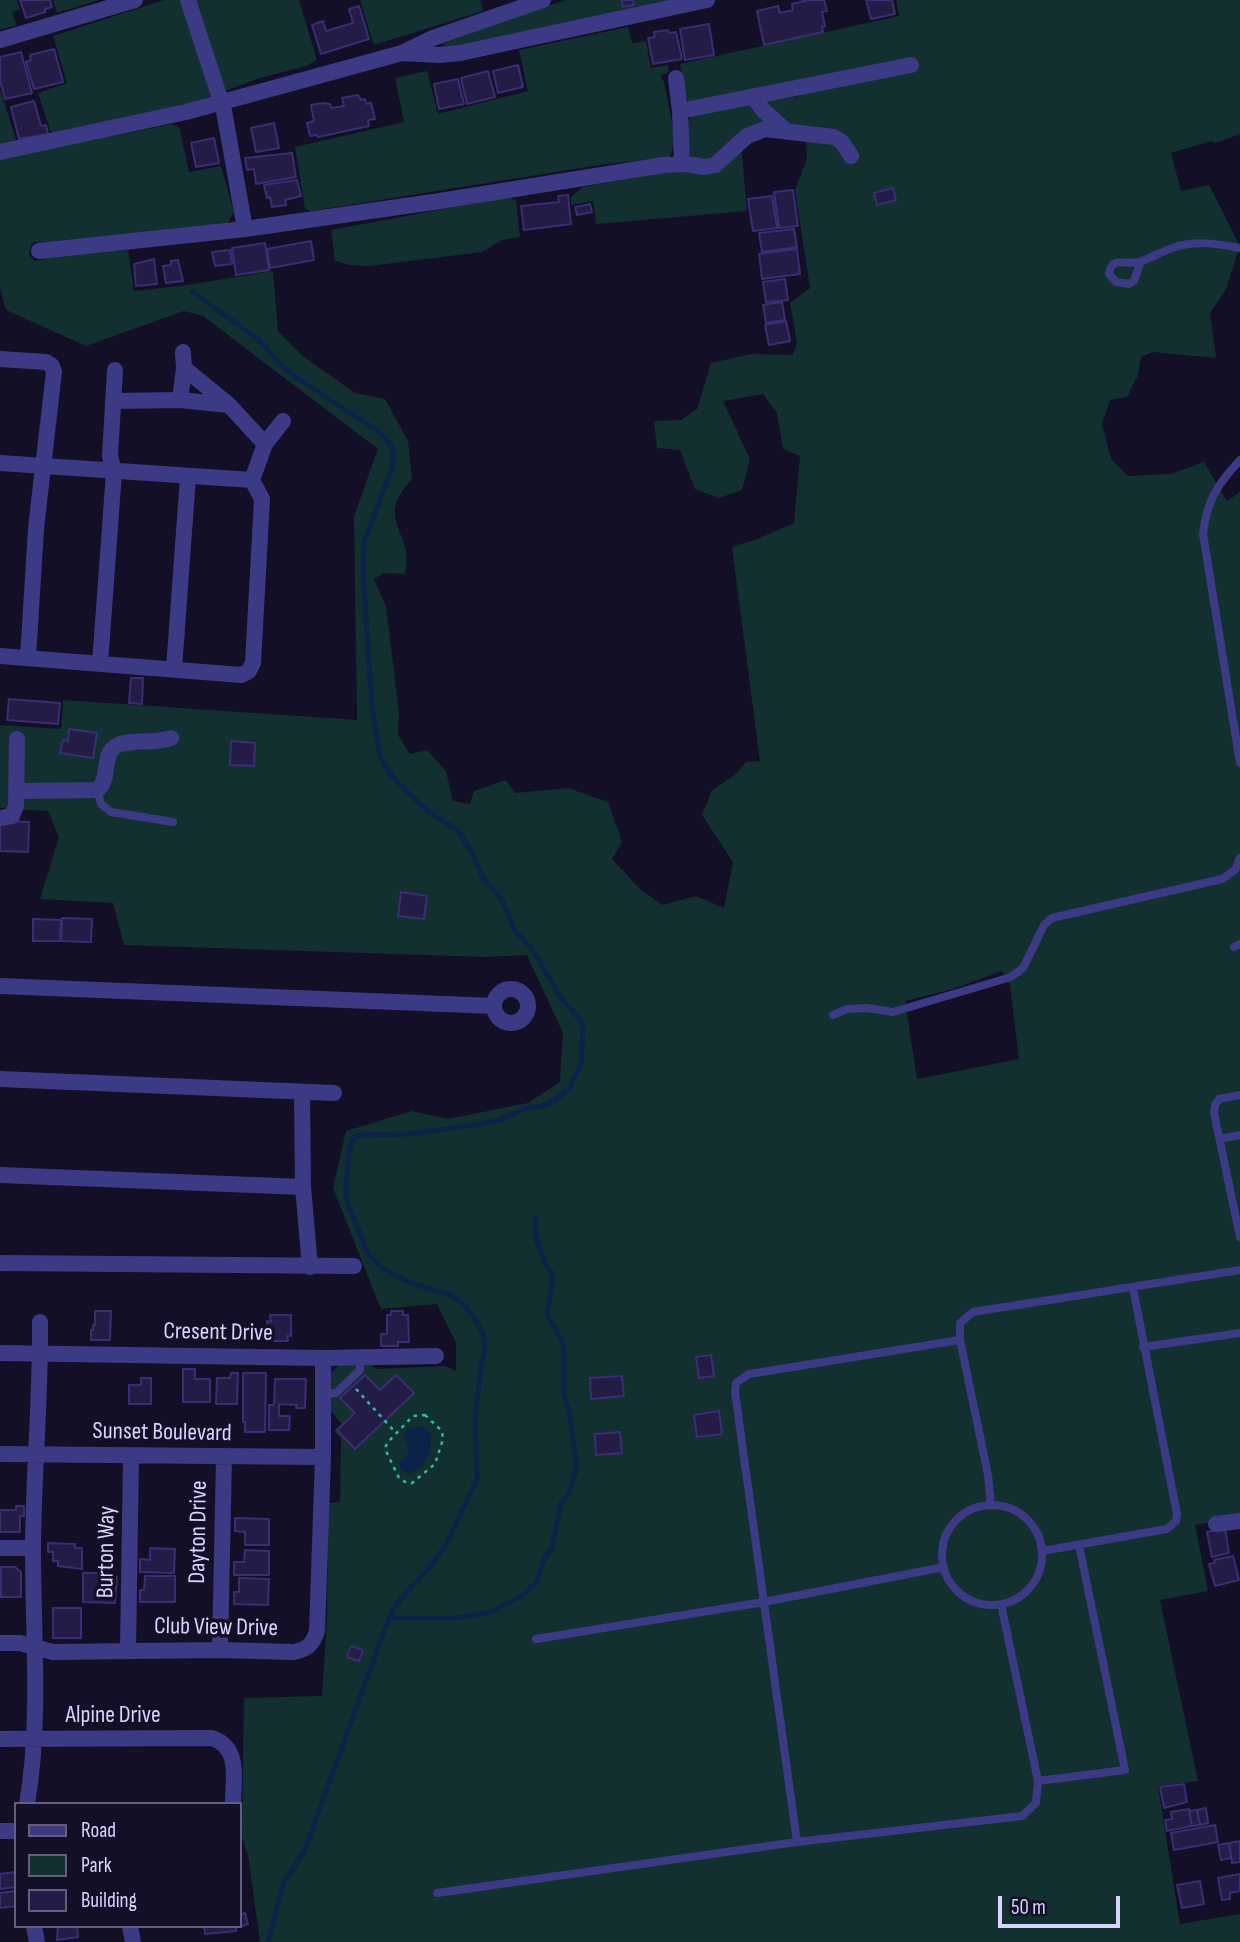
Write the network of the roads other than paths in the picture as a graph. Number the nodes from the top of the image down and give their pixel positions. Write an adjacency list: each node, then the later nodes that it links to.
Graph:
1 (135, 0): 5 (street)
2 (188, 0): 10 (street)
3 (543, 0): 6 (street)
4 (707, 0): 6 (street)
5 (0, 40)
6 (402, 53): 10 (street)
7 (911, 65): 9 (street)
8 (676, 78): 11 (street)
9 (753, 96): 11 (street); 12 (street)
10 (222, 103): 13 (street); 16 (street)
11 (680, 111): 15 (street)
12 (786, 131): 14 (street); 15 (street)
13 (0, 152)
14 (851, 156)
15 (682, 163): 16 (street)
16 (245, 229): 18 (street)
17 (1240, 248): 19 (lane)
18 (39, 251)
19 (1141, 261)
20 (0, 359): 29 (street)
21 (115, 370): 23 (street)
22 (180, 400): 23 (street); 24 (street); 24 (street)
23 (113, 401): 30 (street)
24 (229, 405): 26 (street)
25 (283, 421): 26 (street)
26 (265, 444): 32 (street)
27 (1240, 460): 39 (lane)
28 (0, 463): 29 (street)
29 (44, 465): 30 (street); 34 (street)
30 (114, 472): 31 (street); 35 (street)
31 (188, 477): 32 (street); 36 (street)
32 (252, 480): 36 (street)
33 (0, 656): 34 (street)
34 (28, 658): 35 (street)
35 (100, 664): 36 (street)
36 (174, 669)
37 (171, 738): 40 (street)
38 (17, 739): 41 (street)
39 (1240, 763)
40 (97, 790): 41 (street); 43 (lane)
41 (16, 791): 42 (street)
42 (0, 818)
43 (173, 822)
44 (1240, 858): 47 (lane)
45 (0, 986): 46 (street)
46 (494, 1006)
47 (833, 1015)
48 (0, 1079): 49 (street)
49 (302, 1092): 50 (street); 55 (street)
50 (334, 1094)
51 (1240, 1095): 53 (lane)
52 (1240, 1136): 53 (lane)
53 (1220, 1139): 56 (lane)
54 (0, 1175): 55 (street)
55 (303, 1187): 59 (street)
56 (1240, 1237)
57 (0, 1263): 59 (street)
58 (354, 1266): 59 (street)
59 (310, 1267)
60 (1240, 1270): 61 (lane)
61 (1133, 1288): 64 (lane); 65 (lane)
62 (40, 1322): 67 (street)
63 (1240, 1333): 65 (lane)
64 (960, 1340): 77 (lane); 85 (lane)
65 (1143, 1347): 80 (lane)
66 (0, 1353): 67 (street, Cresent Drive)
67 (40, 1354): 69 (street, Cresent Drive); 73 (street)
68 (436, 1356): 70 (street, Cresent Drive)
69 (323, 1357): 70 (street, Cresent Drive); 71 (street, Club View Drive)
70 (359, 1357): 71 (lane)
71 (323, 1394): 76 (street, Club View Drive)
72 (0, 1454): 73 (street, Sunset Boulevard)
73 (38, 1454): 74 (street, Sunset Boulevard); 82 (street)
74 (131, 1456): 75 (street, Sunset Boulevard); 90 (street, Burton Way)
75 (224, 1457): 76 (street, Sunset Boulevard); 91 (street, Dayton Drive)
76 (323, 1457): 91 (street, Club View Drive)
77 (991, 1505): 83 (lane); 84 (lane)
78 (1240, 1521): 79 (street)
79 (1216, 1524)
80 (1079, 1545): 83 (lane); 94 (lane)
81 (0, 1548): 82 (street)
82 (33, 1548): 89 (street)
83 (1042, 1551): 86 (lane)
84 (944, 1567): 85 (lane); 86 (lane)
85 (764, 1602): 87 (lane); 97 (lane)
86 (1001, 1604): 94 (lane)
87 (536, 1639)
88 (0, 1643): 89 (street, Club View Drive)
89 (33, 1647): 90 (street, Club View Drive); 93 (street)
90 (128, 1650): 91 (street, Club View Drive)
91 (220, 1650)
92 (0, 1739): 93 (street, Alpine Drive)
93 (33, 1739): 95 (street); 96 (street, Alpine Drive)
94 (1038, 1781): 97 (lane)
95 (27, 1802)
96 (233, 1802)
97 (797, 1842): 98 (lane)
98 (436, 1893)

